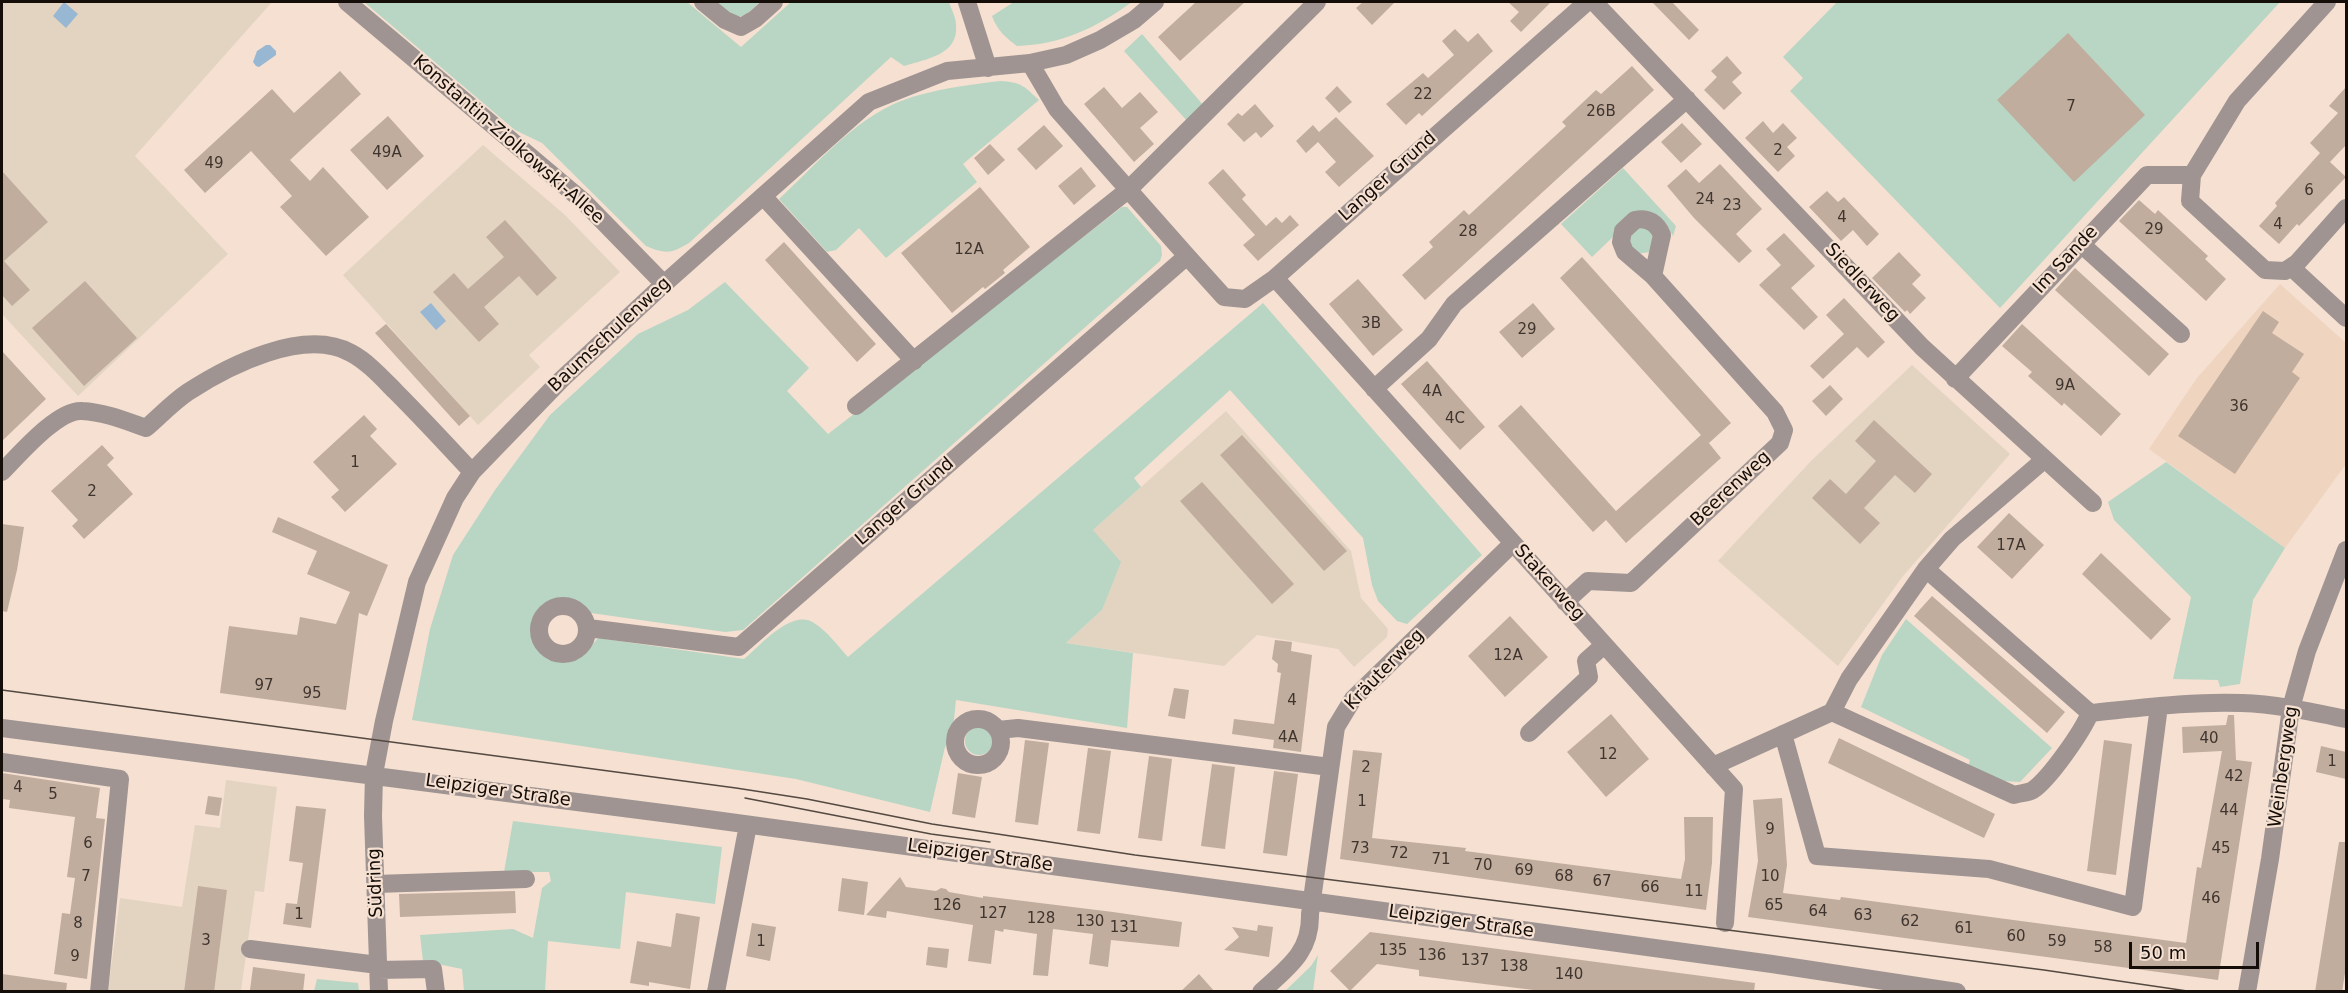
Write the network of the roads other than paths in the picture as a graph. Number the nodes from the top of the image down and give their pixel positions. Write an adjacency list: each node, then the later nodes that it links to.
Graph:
1 (347, 2): 22 (street, Konstantin-Ziolkowski-Allee)
2 (703, 2): 3 (street)
3 (774, 2)
4 (967, 2): 11 (street)
5 (1155, 2): 10 (street, Baumschulenweg)
6 (1317, 2): 14 (street)
7 (1587, 2): 21 (street, Langer Grund)
8 (1594, 2): 12 (street, Siedlerweg)
9 (2327, 2): 13 (street)
10 (1030, 63): 11 (street, Baumschulenweg); 14 (street)
11 (988, 68): 15 (street, Baumschulenweg)
12 (1687, 99): 26 (street, Siedlerweg); 27 (street)
13 (2192, 175): 17 (street, Im Sande); 19 (street)
14 (1128, 190): 18 (street, Langer Grund); 25 (street)
15 (763, 196): 22 (street, Baumschulenweg); 25 (street)
16 (2346, 208): 19 (street)
17 (2081, 244): 24 (street); 26 (street, Im Sande)
18 (1186, 256): 21 (street, Langer Grund); 37 (street, Langer Grund)
19 (2291, 267): 23 (street)
20 (1653, 276): 36 (street, Beerenweg)
21 (1275, 278): 27 (street, Stakerweg)
22 (664, 284): 31 (street, Baumschulenweg)
23 (2346, 318)
24 (2181, 334)
25 (914, 361): 28 (street)
26 (1955, 379): 29 (street, Siedlerweg)
27 (1374, 389): 33 (street, Stakerweg)
28 (856, 406)
29 (2045, 459): 32 (street, Siedlerweg); 35 (street)
30 (2, 472): 31 (street)
31 (472, 472): 51 (street, Baumschulenweg)
32 (2093, 503)
33 (1513, 543): 36 (street, Stakerweg); 50 (street, Kräuterweg)
34 (2346, 550): 40 (street, Weinbergweg)
35 (1926, 568): 41 (street); 42 (street)
36 (1566, 602): 38 (street, Stakerweg)
37 (588, 628)
38 (1604, 645): 46 (street); 49 (street, Stakerweg)
39 (2159, 706): 40 (street); 42 (street); 47 (street)
40 (2291, 708): 43 (street); 65 (street, Weinbergweg)
41 (1832, 712): 42 (street); 47 (street)
42 (2090, 713)
43 (2346, 719)
44 (2, 728): 51 (street, Leipziger Straße)
45 (998, 730): 50 (street)
46 (1529, 733)
47 (1783, 734): 49 (street)
48 (2, 762): 59 (street)
49 (1713, 766): 56 (street, Stakerweg)
50 (1330, 767): 55 (street, Kräuterweg)
51 (374, 774): 52 (street, Leipziger Straße); 54 (street, Südring)
52 (748, 825): 55 (street, Leipziger Straße); 62 (street)
53 (526, 879): 54 (street)
54 (376, 884): 58 (street, Südring)
55 (1313, 902): 63 (street, Kräuterweg); 64 (street, Leipziger Straße)
56 (1725, 923)
57 (250, 949): 58 (street)
58 (378, 968): 60 (street, Südring); 61 (street)
59 (99, 992)
60 (379, 992)
61 (436, 992)
62 (716, 992)
63 (1261, 992)
64 (1958, 992)
65 (2247, 992)

